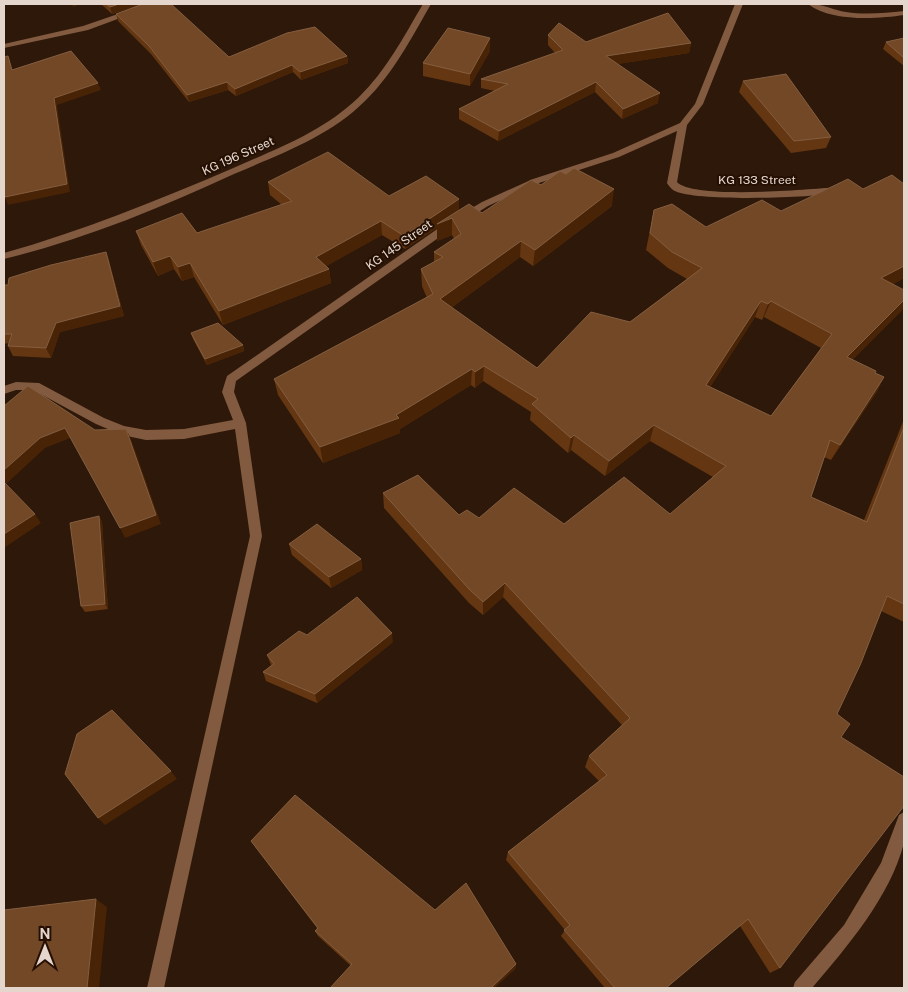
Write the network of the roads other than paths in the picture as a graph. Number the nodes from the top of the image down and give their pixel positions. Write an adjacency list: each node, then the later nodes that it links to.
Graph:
1 (154, 4): 6 (street)
2 (427, 4): 9 (street, KG 196 Street)
3 (739, 4): 7 (street, KG 145 Street)
4 (812, 4): 5 (street)
5 (904, 13)
6 (4, 46)
7 (683, 125): 8 (street, KG 133 Street); 11 (street, KG 145 Street)
8 (849, 190)
9 (4, 256)
10 (4, 390): 11 (street)
11 (240, 423): 13 (street, KG 145 Street)
12 (904, 820): 14 (street)
13 (155, 988)
14 (801, 988)

